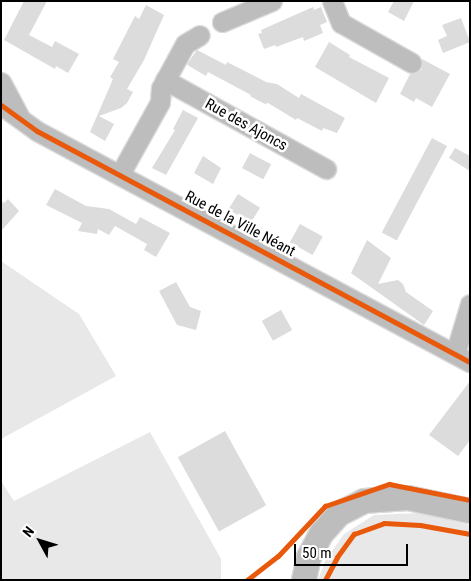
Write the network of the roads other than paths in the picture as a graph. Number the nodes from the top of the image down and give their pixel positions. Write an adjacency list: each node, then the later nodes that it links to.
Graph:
1 (272, 1): 3 (street)
2 (332, 1): 5 (street)
3 (222, 22)
4 (200, 35): 6 (street)
5 (412, 63)
6 (165, 80): 10 (street, Rue des Ajoncs); 11 (street)
7 (1, 82): 9 (street)
8 (1, 105): 9 (street, Rue de la Ville Néant)
9 (22, 120): 11 (street, Rue de la Ville Néant)
10 (326, 169)
11 (120, 174): 13 (street, Rue de la Ville Néant)
12 (470, 304): 13 (street)
13 (462, 358)
14 (470, 511): 15 (main road)
15 (304, 580)

